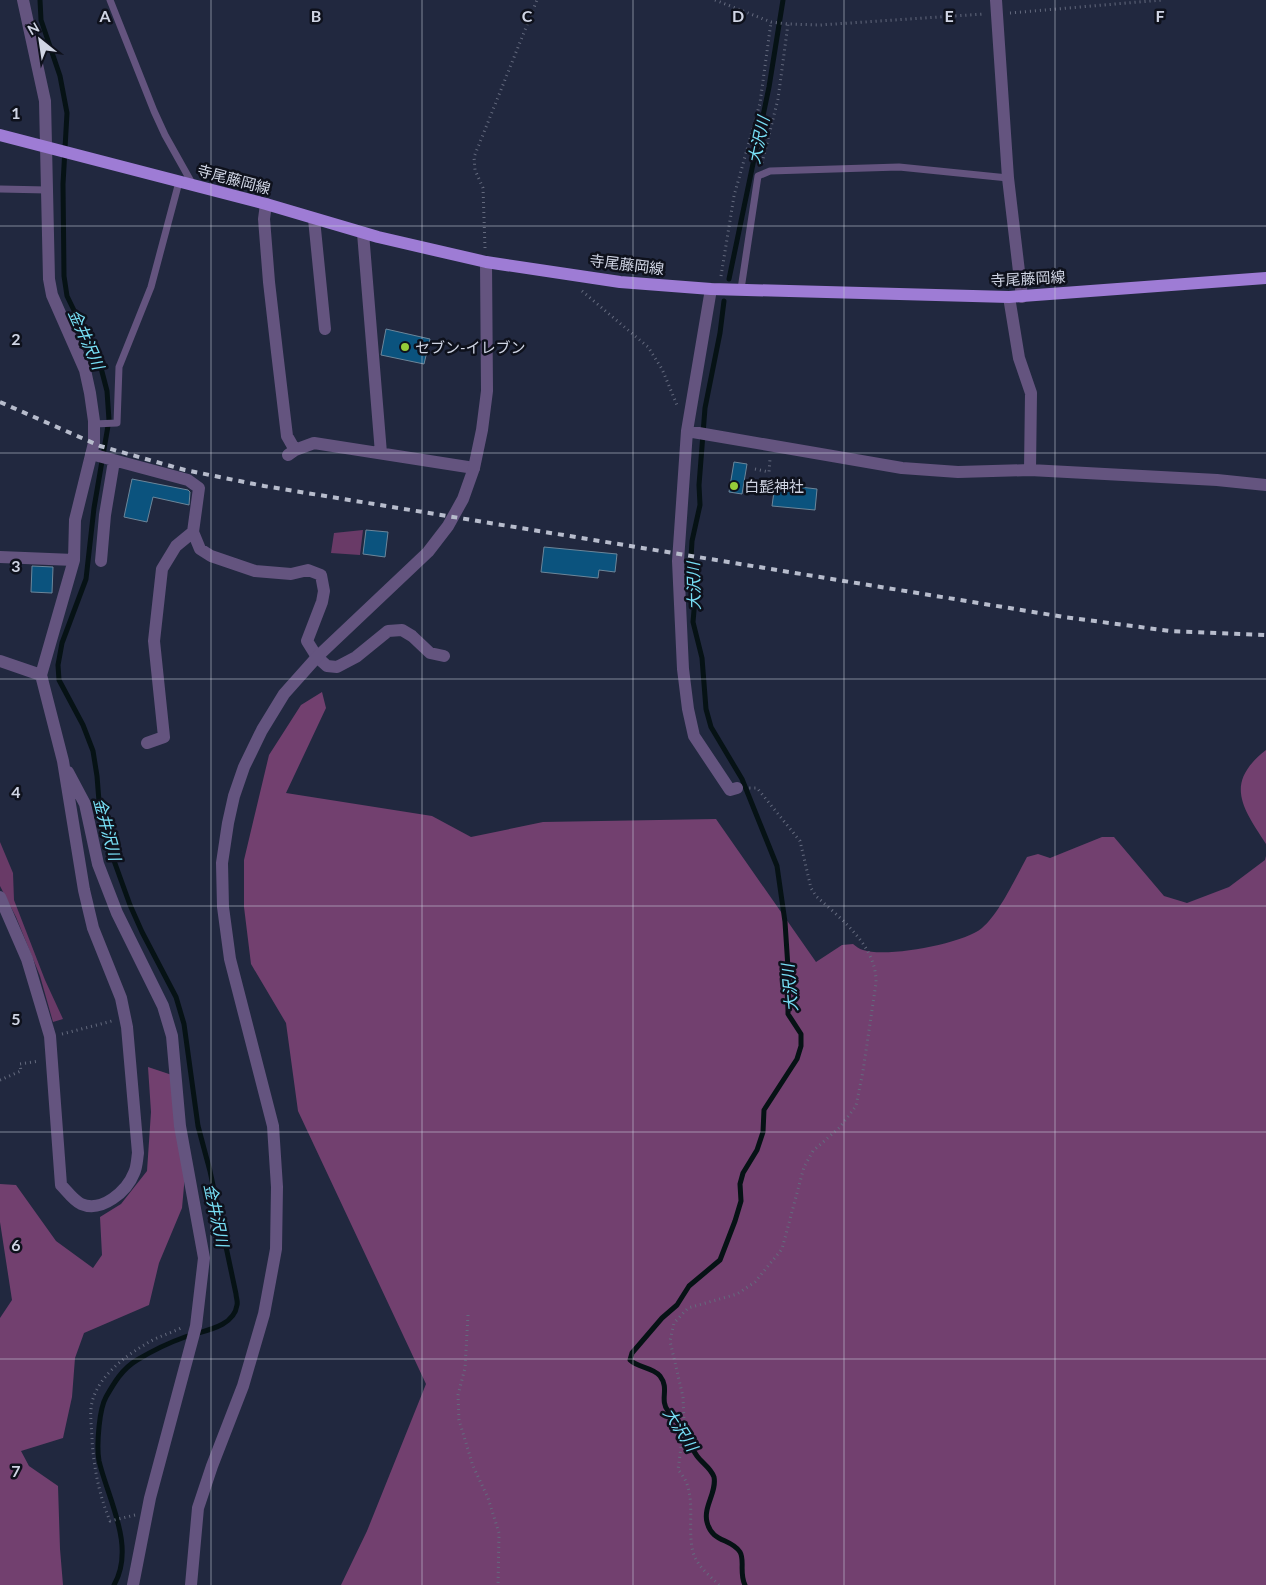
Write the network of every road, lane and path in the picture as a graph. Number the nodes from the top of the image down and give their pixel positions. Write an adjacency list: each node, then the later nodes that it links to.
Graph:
1 (23, 0): 10 (street)
2 (110, 0): 14 (lane)
3 (537, 0): 20 (path)
4 (715, 0): 6 (path)
5 (996, 0): 12 (street)
6 (772, 22): 7 (path); 23 (path)
7 (788, 24): 8 (path); 11 (path)
8 (820, 25)
9 (0, 134): 10 (main road, 寺尾藤岡線)
10 (51, 148): 13 (main road, 寺尾藤岡線); 16 (street)
11 (758, 176): 12 (lane); 24 (lane)
12 (1008, 178): 25 (street)
13 (179, 182): 14 (main road, 寺尾藤岡線); 27 (lane)
14 (193, 185): 17 (main road, 寺尾藤岡線)
15 (0, 189): 16 (lane)
16 (47, 190): 27 (street)
17 (266, 204): 18 (main road, 寺尾藤岡線); 30 (street)
18 (314, 219): 19 (main road, 寺尾藤岡線); 26 (street)
19 (363, 232): 20 (main road, 寺尾藤岡線); 30 (street)
20 (486, 262): 21 (main road, 寺尾藤岡線); 33 (street)
21 (561, 272): 23 (main road, 寺尾藤岡線); 28 (path)
22 (1266, 278): 25 (main road, 寺尾藤岡線)
23 (715, 289): 24 (main road, 寺尾藤岡線); 28 (street)
24 (740, 289): 25 (main road, 寺尾藤岡線)
25 (1016, 297): 35 (street)
26 (324, 329)
27 (94, 424): 31 (street)
28 (688, 431): 29 (street); 47 (street)
29 (772, 446): 34 (path); 35 (street)
30 (381, 453): 33 (street)
31 (93, 455): 32 (street); 39 (street)
32 (112, 460): 37 (street); 40 (street)
33 (474, 468): 42 (street)
34 (755, 469)
35 (1030, 470): 36 (street)
36 (1266, 485)
37 (194, 532): 42 (street); 45 (street)
38 (0, 557): 39 (street)
39 (74, 560): 44 (street)
40 (101, 561)
41 (444, 656): 42 (street)
42 (317, 657): 58 (street)
43 (0, 661): 44 (street)
44 (40, 675): 46 (street)
45 (147, 743)
46 (63, 761): 50 (street); 55 (street)
47 (737, 788)
48 (753, 788): 60 (path)
49 (0, 896): 51 (street)
50 (125, 1018): 51 (path); 52 (street)
51 (48, 1027): 52 (street)
52 (52, 1060): 53 (path)
53 (0, 1080)
54 (468, 1315): 59 (path)
55 (196, 1324): 56 (path); 57 (street)
56 (127, 1517)
57 (133, 1585)
58 (191, 1585)
59 (498, 1585)
60 (719, 1585)

